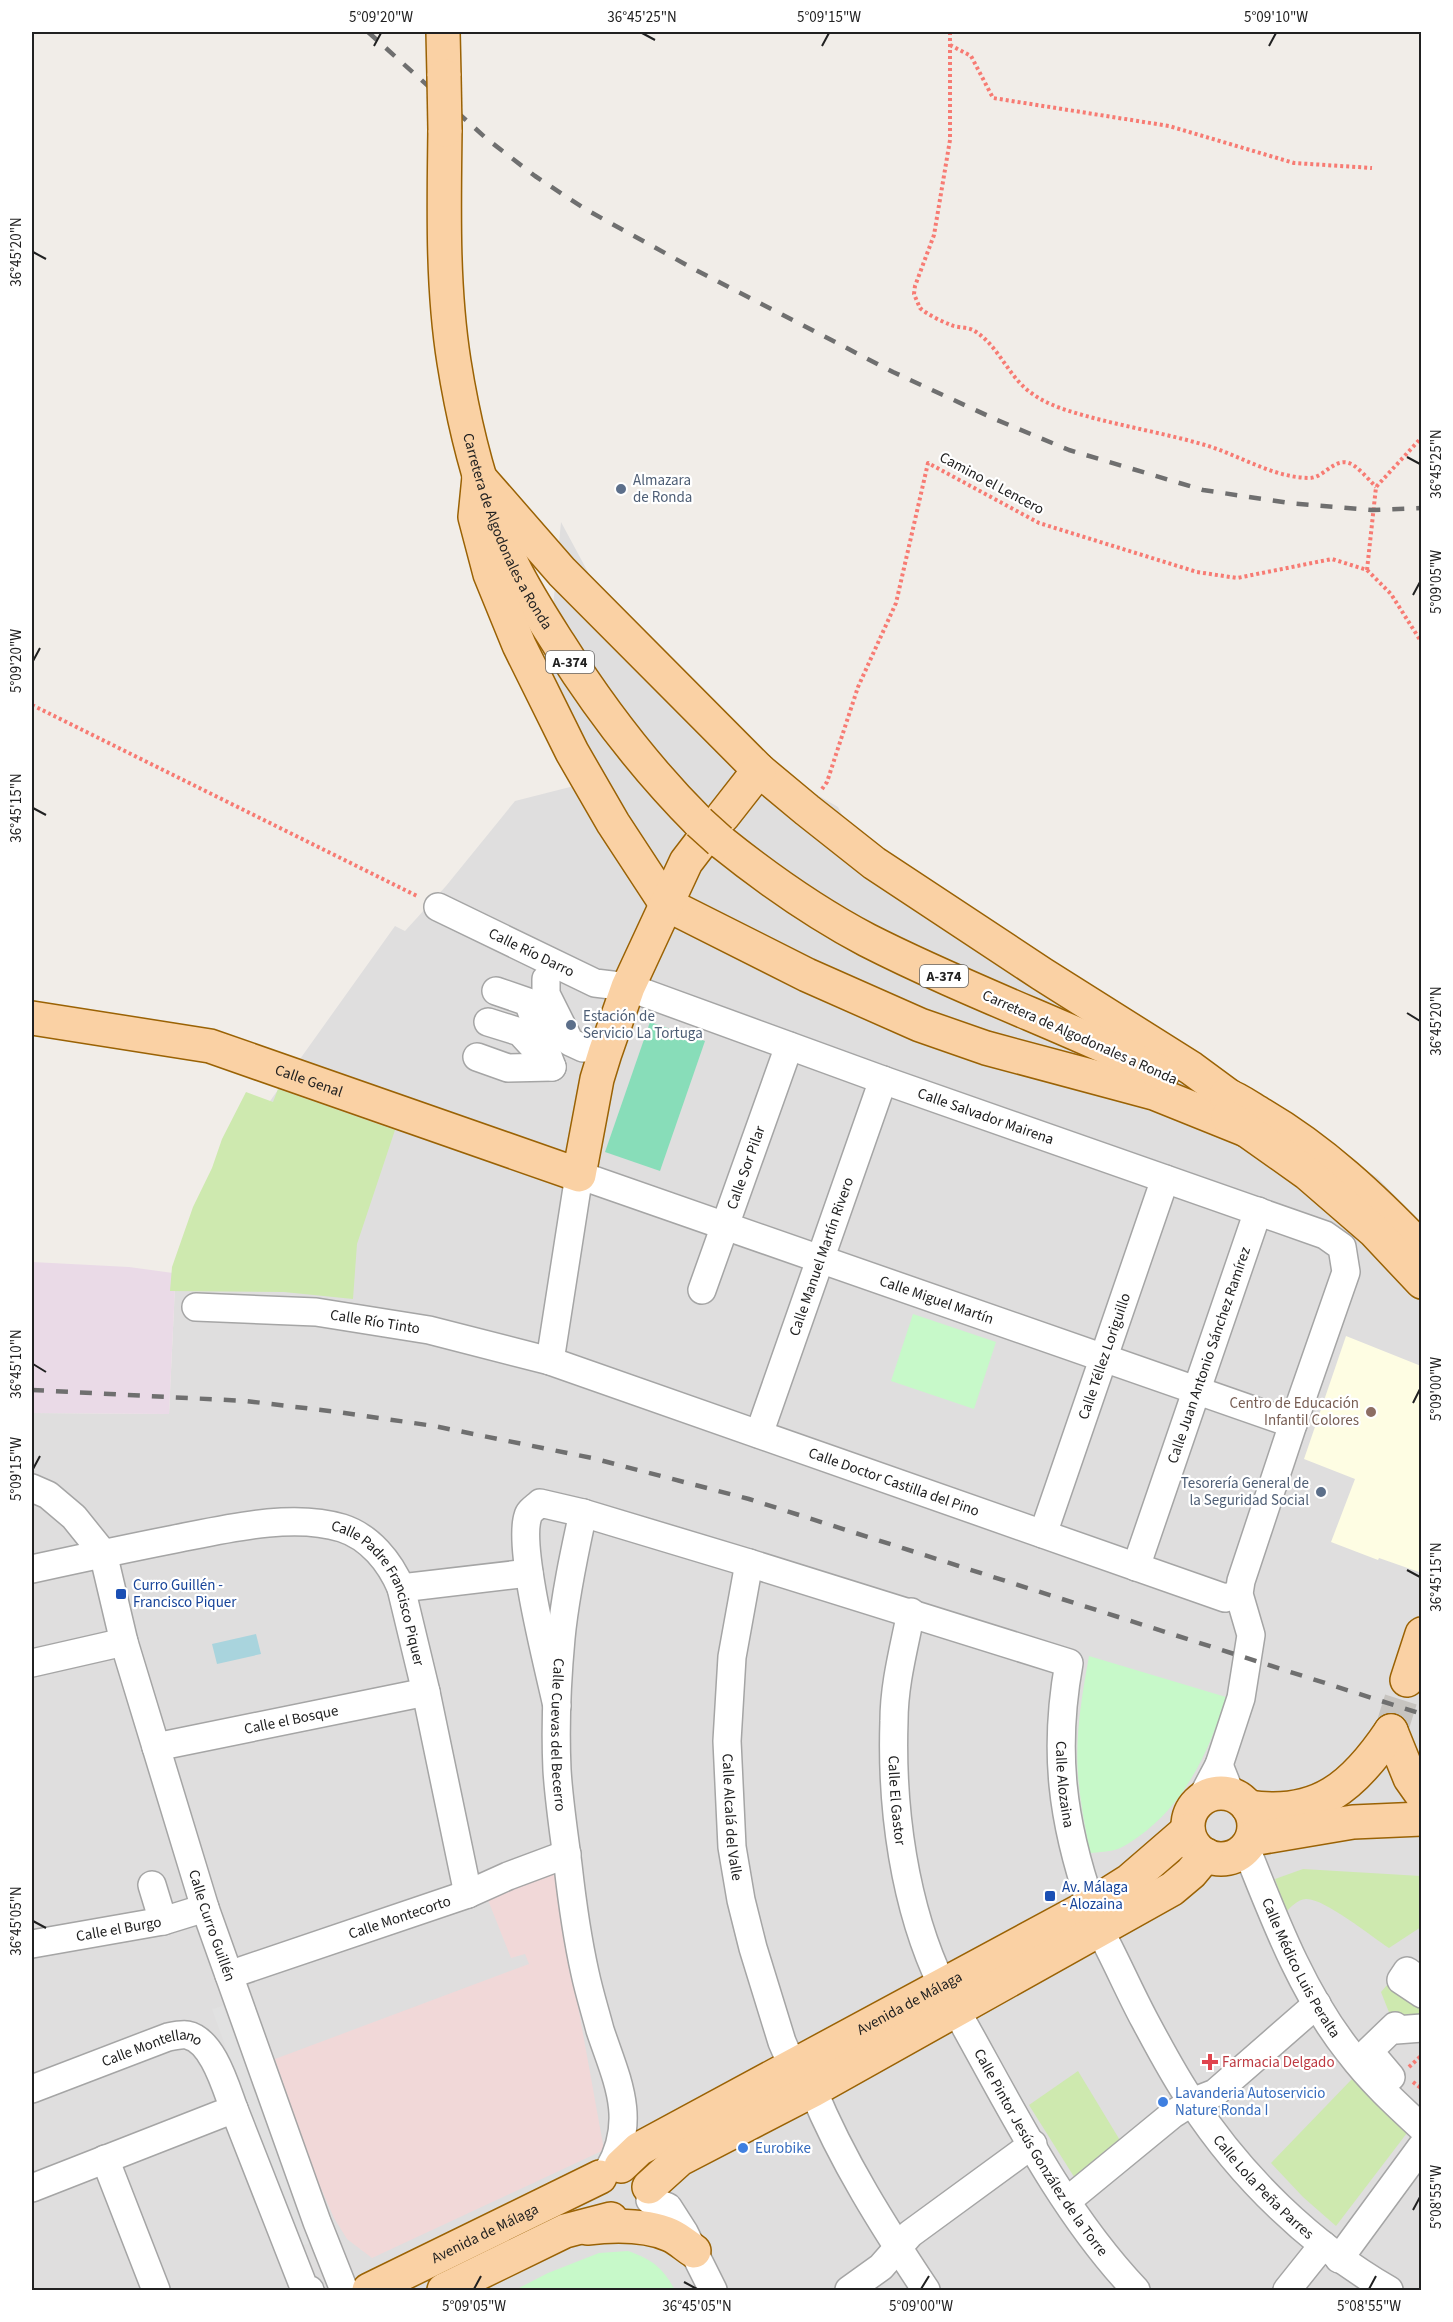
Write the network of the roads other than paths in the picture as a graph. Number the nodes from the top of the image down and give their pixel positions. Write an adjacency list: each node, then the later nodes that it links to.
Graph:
1 (444, 32): 2 (main road, Carretera de Algodonales a Ronda / A-374, bridge)
2 (479, 477): 3 (main road); 4 (main road, Carretera de Algodonales a Ronda / A-374); 5 (main road)
3 (759, 770): 4 (main road); 16 (main road)
4 (705, 837): 5 (main road); 6 (main road); 15 (main road, Carretera de Algodonales a Ronda / A-374)
5 (634, 855): 6 (main road)
6 (666, 904): 9 (main road); 17 (main road)
7 (438, 907): 9 (street, Calle Río Darro)
8 (546, 979): 13 (street)
9 (628, 987): 12 (street, Calle Salvador Mairena); 18 (main road)
10 (32, 1018): 18 (main road, Calle Genal)
11 (486, 1025): 11 (street)
12 (789, 1046): 14 (street, Calle Salvador Mairena); 21 (street, Calle Sor Pilar)
13 (583, 1048)
14 (883, 1080): 19 (street, Calle Salvador Mairena); 23 (street, Calle Manuel Martín Rivero)
15 (1184, 1083): 16 (main road, Carretera de Algodonales a Ronda / A-374); 17 (main road, Carretera de Algodonales a Ronda / A-374)
16 (1229, 1096): 22 (main road, Carretera de Algodonales a Ronda / A-374)
17 (1246, 1130): 24 (main road, Carretera de Algodonales a Ronda / A-374)
18 (579, 1175): 21 (street, Calle Miguel Martín); 28 (street)
19 (1165, 1179): 20 (street, Calle Salvador Mairena); 27 (street, Calle Téllez Loriguillo)
20 (1258, 1211): 29 (street, Calle Juan Antonio Sánchez Ramírez); 30 (street, Calle Salvador Mairena)
21 (725, 1227): 23 (street, Calle Miguel Martín); 25 (street, Calle Sor Pilar)
22 (1422, 1249)
23 (821, 1260): 27 (street, Calle Miguel Martín); 31 (street, Calle Manuel Martín Rivero)
24 (1422, 1282)
25 (702, 1290)
26 (196, 1307): 28 (street, Calle Río Tinto)
27 (1102, 1357): 29 (street, Calle Miguel Martín); 34 (street, Calle Téllez Loriguillo)
28 (550, 1361): 31 (street, Calle Doctor Castilla del Pino)
29 (1198, 1391): 30 (street, Calle Miguel Martín); 37 (street, Calle Juan Antonio Sánchez Ramírez)
30 (1293, 1424): 41 (street)
31 (759, 1434): 34 (street, Calle Doctor Castilla del Pino)
32 (32, 1488): 35 (street)
33 (583, 1513): 36 (street); 39 (street); 48 (street, Calle Cuevas del Becerro)
34 (1043, 1534): 37 (street, Calle Doctor Castilla del Pino)
35 (103, 1553): 38 (street, Calle Padre Francisco Piquer); 40 (street, Calle Padre Francisco Piquer); 44 (street, Calle Curro Guillén)
36 (750, 1563): 42 (street); 66 (street, Calle Alcalá del Valle)
37 (1136, 1567): 41 (street, Calle Doctor Castilla del Pino)
38 (32, 1569)
39 (530, 1573): 40 (street); 48 (street)
40 (400, 1588): 47 (street, Calle Padre Francisco Piquer)
41 (1239, 1594): 52 (street, Calle Médico Luis Peralta)
42 (911, 1612): 57 (street, Calle Alozaina); 63 (street, Calle El Gastor)
43 (1422, 1634): 46 (main road)
44 (124, 1642): 45 (street); 49 (street, Calle Curro Guillén)
45 (32, 1663)
46 (1407, 1680)
47 (426, 1692): 49 (street, Calle el Bosque); 55 (street, Calle Padre Francisco Piquer)
48 (557, 1707): 53 (street, Calle Cuevas del Becerro)
49 (156, 1747): 56 (street, Calle Curro Guillén)
50 (1422, 1795): 52 (main road)
51 (1422, 1819): 52 (main road)
52 (1224, 1825): 57 (main road, Avenida de Málaga); 64 (street, Calle Médico Luis Peralta)
53 (567, 1854): 55 (street, Calle Montecorto); 76 (street, Calle Cuevas del Becerro)
54 (152, 1885): 58 (street)
55 (468, 1894): 60 (street, Calle Montecorto)
56 (205, 1908): 58 (street, Calle el Burgo); 60 (street, Calle Curro Guillén)
57 (1095, 1917): 63 (main road, Avenida de Málaga); 69 (street, Calle Lola Peña Parres)
58 (163, 1921): 59 (street, Calle el Burgo)
59 (32, 1944)
60 (229, 1975): 88 (street, Calle Curro Guillén)
61 (1422, 1982): 62 (street)
62 (1422, 1994)
63 (949, 1997): 66 (main road, Avenida de Málaga); 68 (main road, Avenida de Málaga); 73 (street, Calle Pintor Jesús González de la Torre)
64 (1317, 2004): 69 (street); 72 (street, Calle Médico Luis Peralta)
65 (1422, 2028): 70 (street)
66 (792, 2065): 76 (main road, Avenida de Málaga)
67 (32, 2089): 71 (street, Calle Montellano)
68 (813, 2090): 78 (main road, Avenida de Málaga); 82 (street)
69 (1192, 2102): 79 (street); 85 (street, Calle Lola Peña Parres)
70 (1422, 2108)
71 (234, 2109): 75 (street); 87 (street, Calle Montellano)
72 (1422, 2128)
73 (1033, 2144): 79 (street, Calle Pintor Jesús González de la Torre); 82 (street)
74 (1422, 2146): 85 (street)
75 (105, 2159): 77 (street); 86 (street)
76 (610, 2171): 78 (main road); 80 (main road); 89 (main road, Avenida de Málaga)
77 (32, 2188)
78 (649, 2193): 80 (main road); 83 (street)
79 (1067, 2201): 95 (street, Calle Pintor Jesús González de la Torre)
80 (611, 2219): 81 (main road)
81 (573, 2229): 83 (main road); 84 (main road)
82 (898, 2249): 93 (street); 94 (street)
83 (694, 2251): 92 (street)
84 (497, 2264): 90 (main road); 91 (street)
85 (1342, 2267): 96 (street); 97 (street, Calle Lola Peña Parres)
86 (156, 2290)
87 (310, 2290)
88 (344, 2290)
89 (369, 2290)
90 (444, 2290)
91 (472, 2290)
92 (713, 2290)
93 (849, 2290)
94 (926, 2290)
95 (1136, 2290)
96 (1287, 2290)
97 (1389, 2290)

